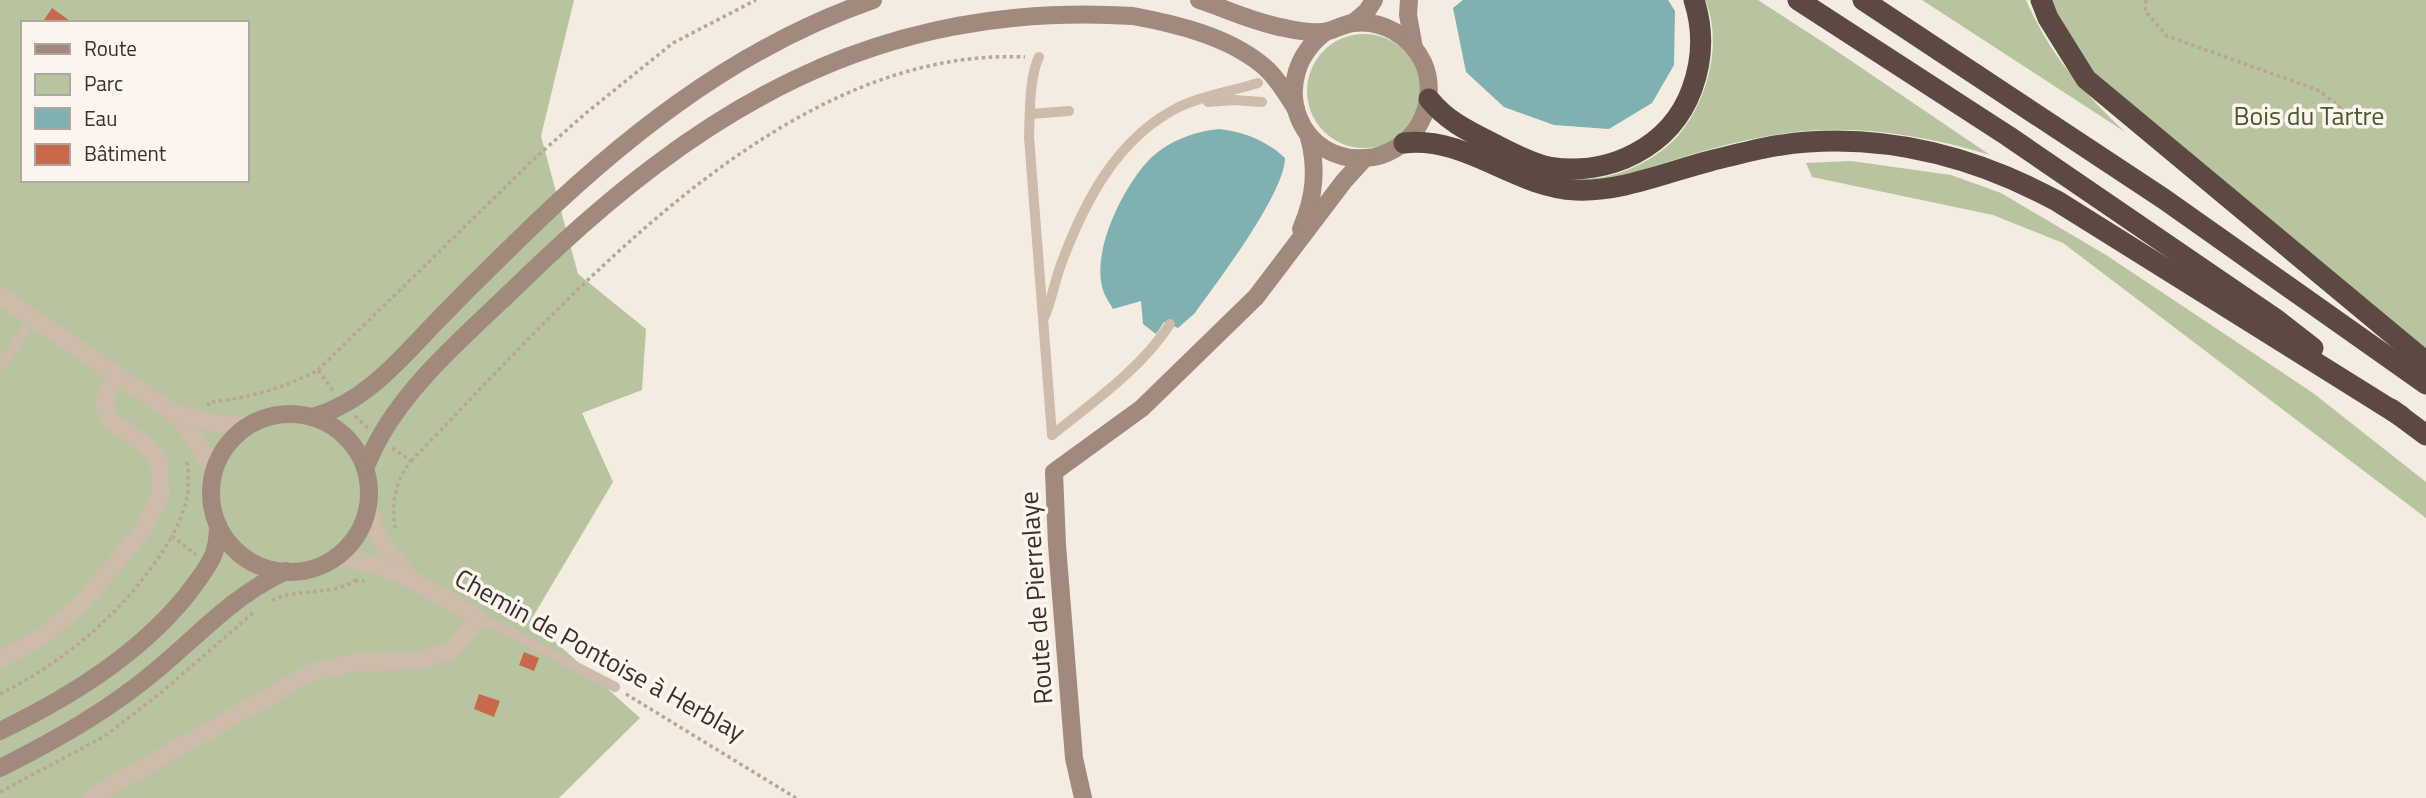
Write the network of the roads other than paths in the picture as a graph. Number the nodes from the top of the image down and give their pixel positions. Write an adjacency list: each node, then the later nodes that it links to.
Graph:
1 (873, 0): 34 (main road)
2 (1199, 0): 10 (main road)
3 (1374, 0): 9 (main road)
4 (1409, 0): 11 (main road)
5 (1694, 0): 14 (highway)
6 (1798, 0): 33 (highway)
7 (1863, 0): 31 (highway)
8 (2041, 0): 28 (highway)
9 (1354, 22): 10 (main road); 11 (main road)
10 (1327, 31): 17 (main road)
11 (1414, 48): 14 (main road)
12 (1039, 57): 19 (lane)
13 (1258, 83): 16 (lane)
14 (1429, 99): 21 (main road)
15 (1262, 102): 16 (lane)
16 (1183, 105): 26 (lane)
17 (1296, 109): 20 (main road); 37 (main road)
18 (1069, 111): 19 (lane)
19 (1030, 114): 26 (lane)
20 (1308, 134): 22 (main road); 23 (main road, Route de Pierrelaye)
21 (1404, 143): 22 (main road); 33 (highway)
22 (1365, 158): 23 (main road, Route de Pierrelaye)
23 (1294, 247): 50 (main road, Route de Pierrelaye)
24 (0, 296): 25 (street)
25 (34, 318): 29 (lane); 30 (street)
26 (1043, 319): 27 (lane)
27 (1170, 324)
28 (2426, 362)
29 (0, 366)
30 (116, 374): 32 (street); 45 (street)
31 (2426, 384)
32 (173, 413): 35 (street); 38 (street)
33 (2401, 416): 36 (highway)
34 (313, 417): 35 (main road); 37 (main road)
35 (246, 428): 38 (main road)
36 (2426, 435)
37 (365, 468): 39 (main road)
38 (214, 471): 40 (main road)
39 (368, 506): 41 (main road); 43 (street, Chemin de Pontoise à Herblay)
40 (218, 524): 42 (main road); 47 (main road)
41 (335, 558): 42 (main road); 43 (street, Chemin de Pontoise à Herblay)
42 (286, 571): 48 (main road)
43 (413, 579): 44 (street, Chemin de Pontoise à Herblay)
44 (479, 619): 46 (lane, Chemin de Pontoise à Herblay); 49 (street)
45 (0, 659)
46 (615, 687)
47 (0, 732)
48 (0, 768)
49 (90, 798)
50 (1083, 798)

